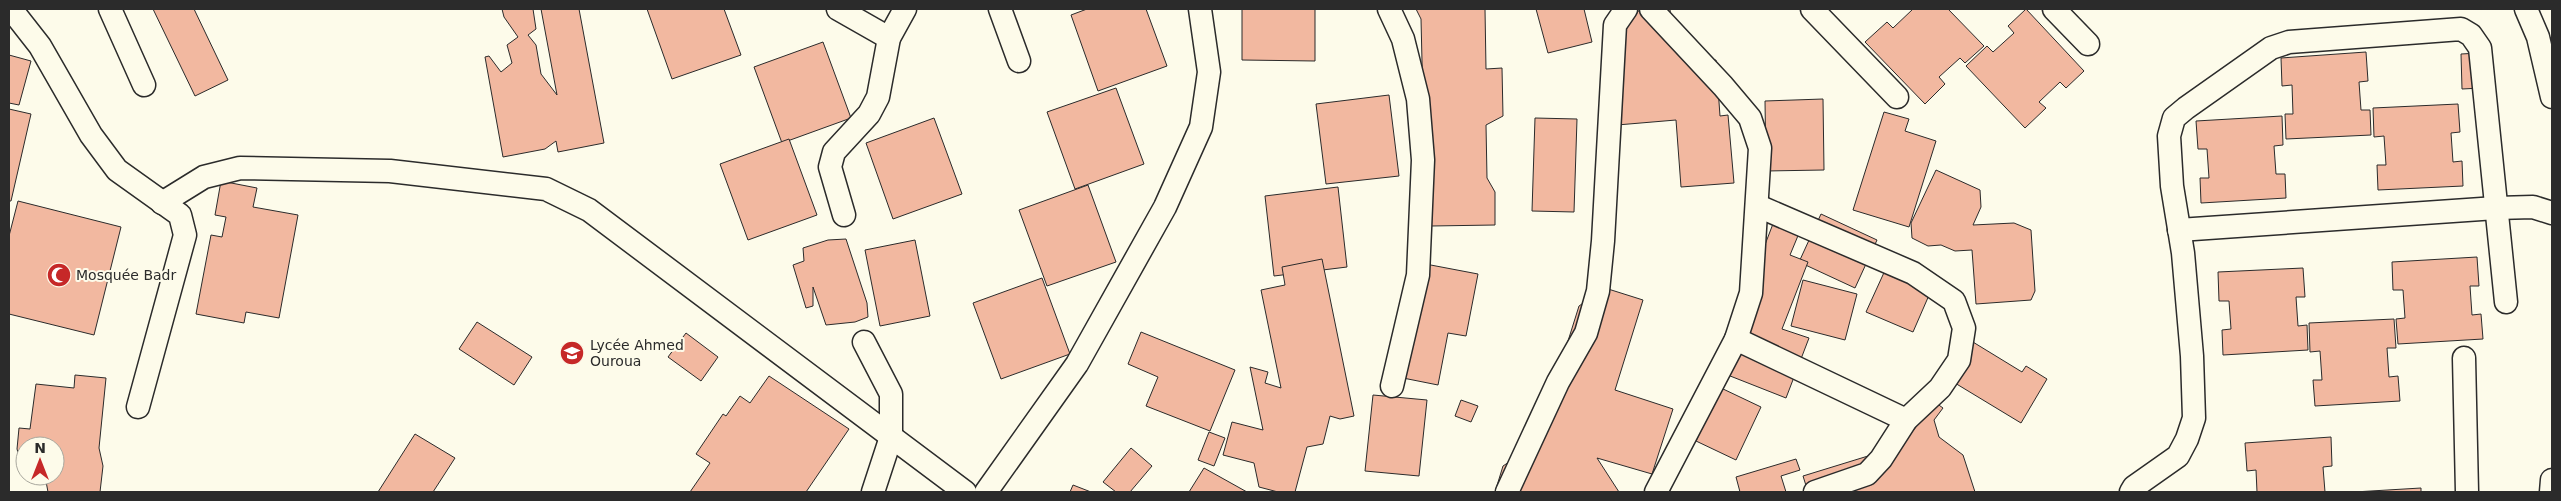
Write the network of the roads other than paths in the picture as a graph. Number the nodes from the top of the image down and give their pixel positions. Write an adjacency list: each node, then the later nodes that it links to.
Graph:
1 (11, 9): 19 (street)
2 (110, 9): 16 (street)
3 (838, 9): 13 (street)
4 (906, 9): 13 (street)
5 (1000, 9): 15 (street)
6 (1200, 9): 36 (street)
7 (1389, 9): 29 (street)
8 (1626, 9): 37 (street)
9 (1651, 9): 20 (street)
10 (1812, 9): 17 (street)
11 (2054, 9): 14 (street)
12 (2526, 9): 18 (street)
13 (890, 38): 23 (street)
14 (2088, 44)
15 (1019, 61)
16 (144, 85)
17 (1897, 97)
18 (2552, 98)
19 (162, 203): 30 (street); 32 (street)
20 (1758, 206): 26 (street); 31 (street)
21 (2496, 208): 22 (street); 24 (street); 24 (street); 25 (street)
22 (2552, 213)
23 (844, 215)
24 (2179, 230): 40 (street)
25 (2506, 302)
26 (1736, 339): 31 (street); 38 (street)
27 (864, 342): 32 (street)
28 (2464, 358): 41 (street)
29 (1392, 386)
30 (138, 407)
31 (1906, 420): 39 (street)
32 (892, 437): 34 (street); 35 (street)
33 (2552, 480): 42 (street)
34 (873, 492)
35 (965, 492)
36 (986, 492)
37 (1508, 492)
38 (1656, 492)
39 (1816, 492)
40 (2131, 492)
41 (2466, 492)
42 (2551, 492)

